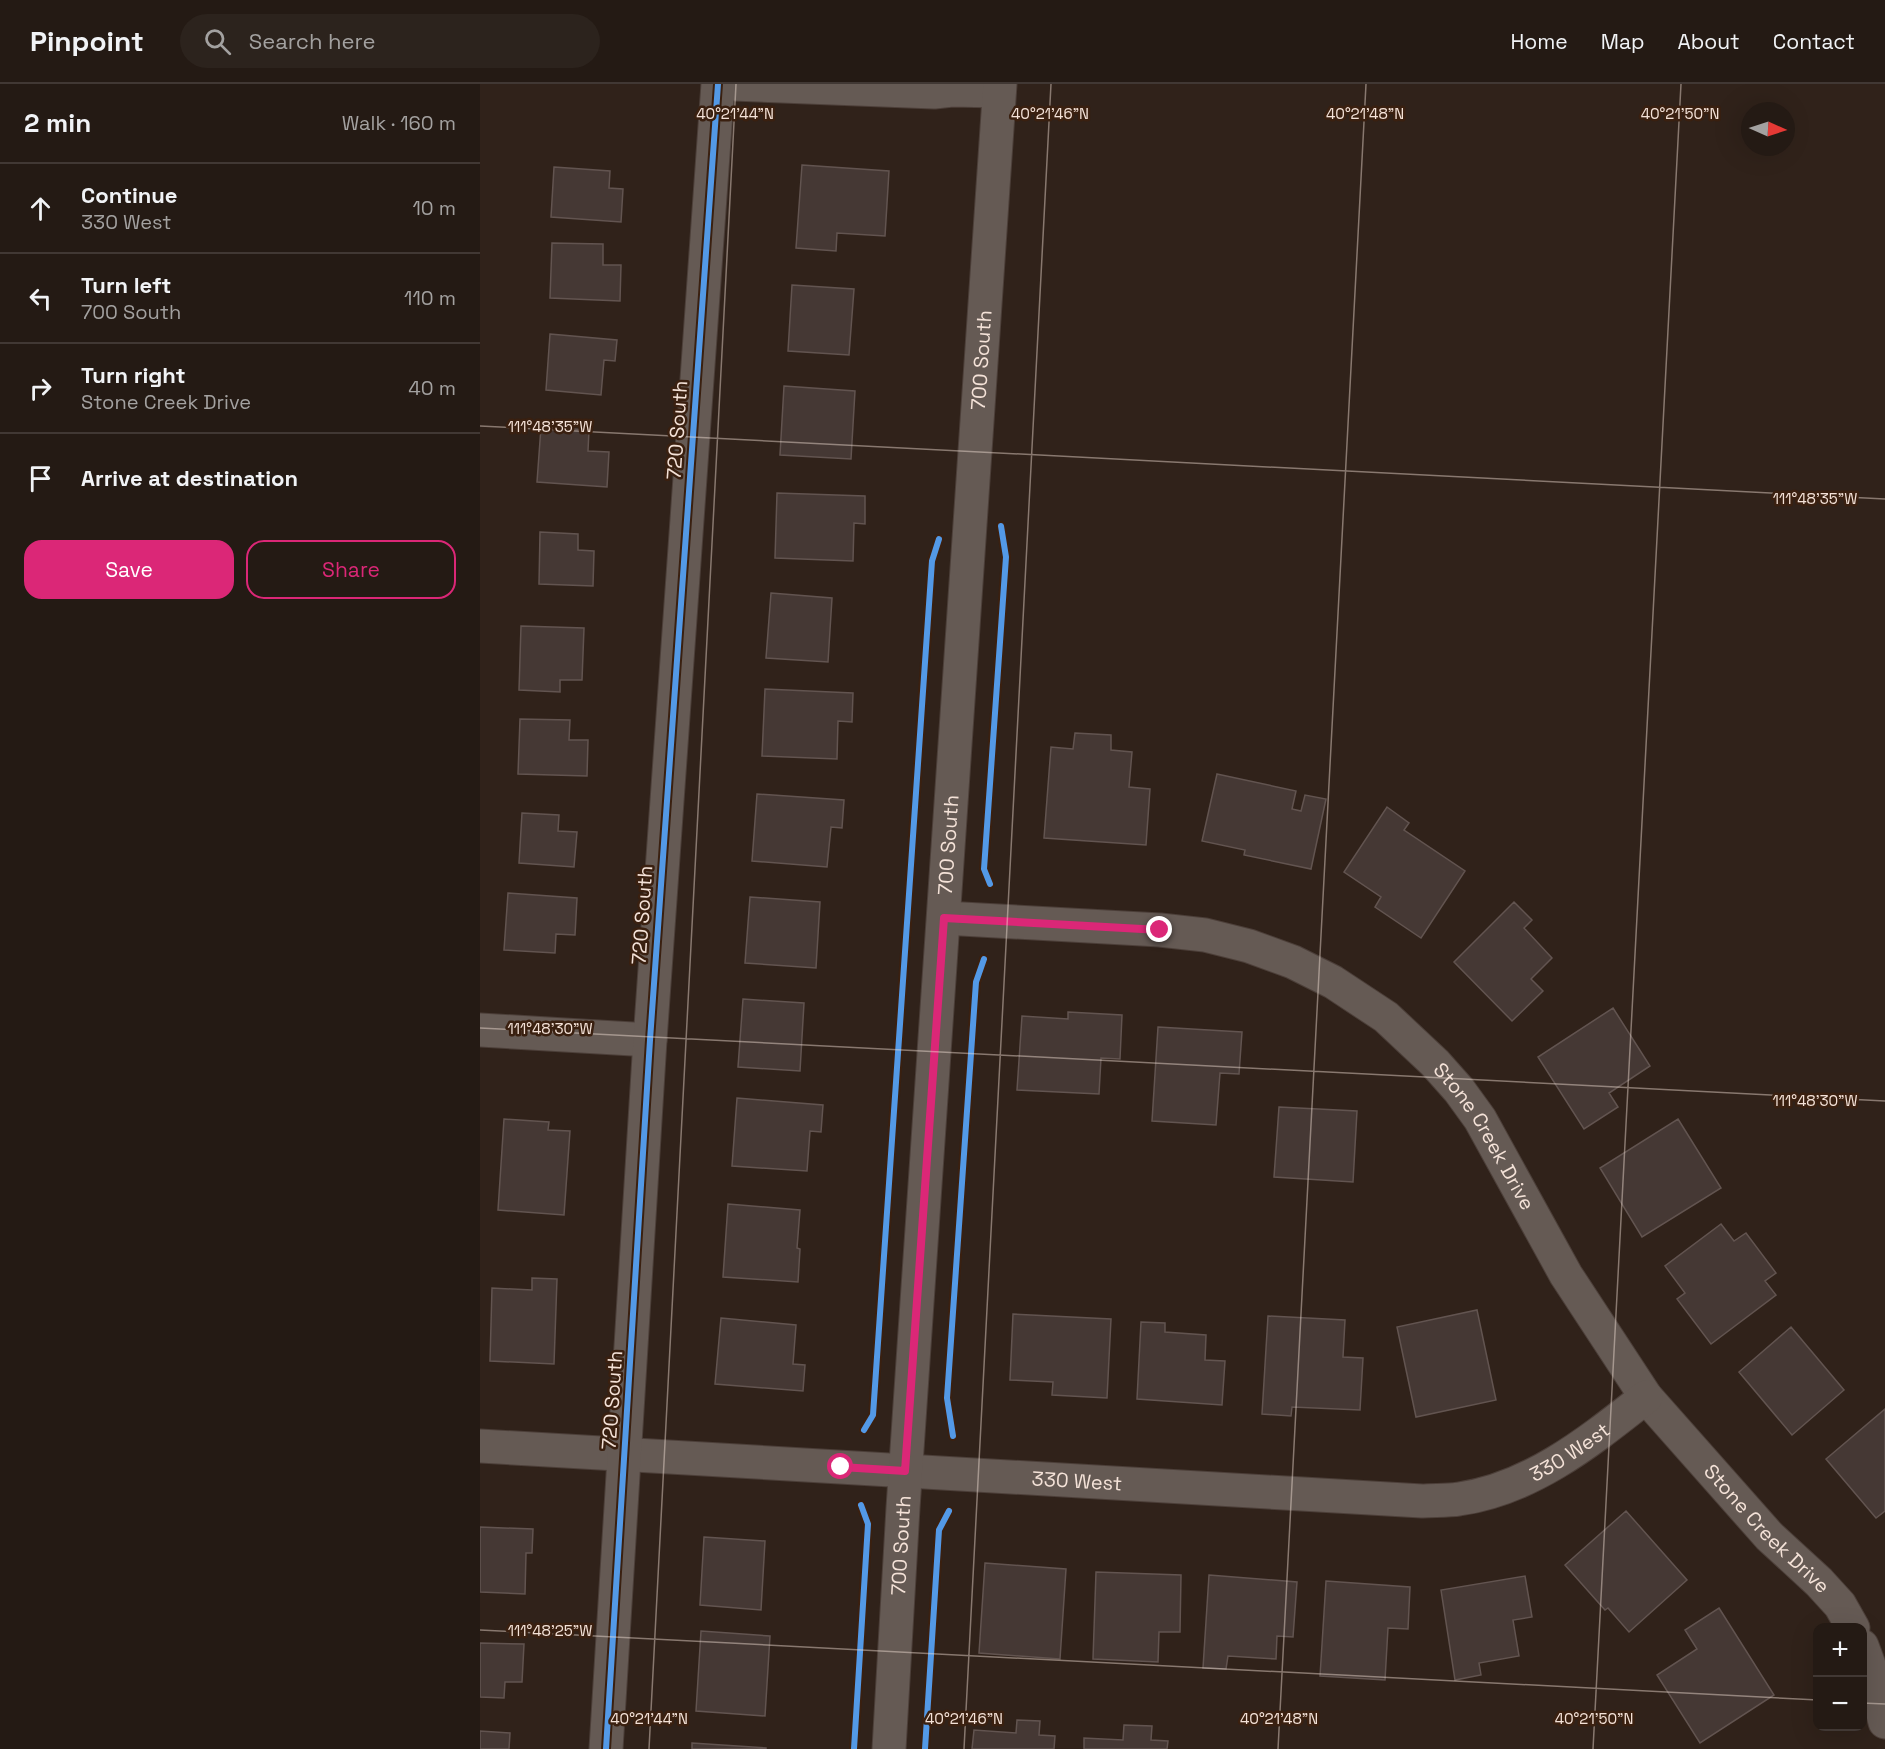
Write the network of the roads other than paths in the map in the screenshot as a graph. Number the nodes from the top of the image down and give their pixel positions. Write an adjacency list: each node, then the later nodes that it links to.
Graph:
1 (718, 84): 6 (street, 720 South)
2 (734, 84): 3 (street)
3 (1000, 88): 4 (street, 700 South)
4 (944, 918): 7 (street, Stone Creek Drive); 10 (street, 700 South)
5 (480, 1030): 6 (street)
6 (650, 1040): 9 (street, 720 South)
7 (1646, 1397): 10 (street, 330 West); 11 (street, Stone Creek Drive)
8 (480, 1446): 9 (street, 330 West)
9 (625, 1455): 10 (street, 330 West); 14 (street, 720 South)
10 (905, 1471): 15 (street, 700 South)
11 (1850, 1623)
12 (1867, 1657): 13 (street)
13 (1885, 1722)
14 (606, 1749)
15 (889, 1749)

